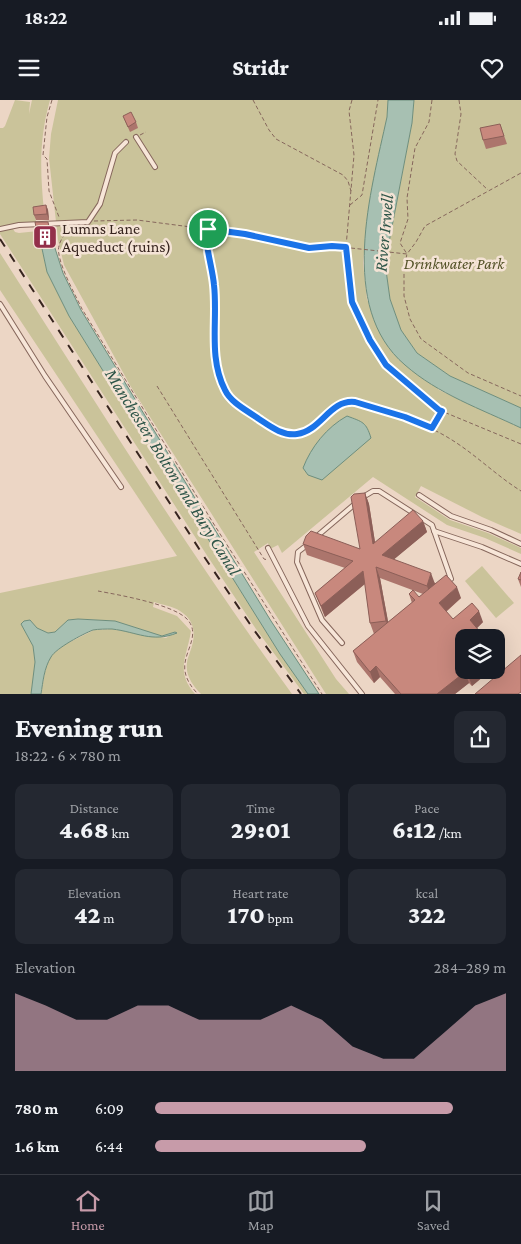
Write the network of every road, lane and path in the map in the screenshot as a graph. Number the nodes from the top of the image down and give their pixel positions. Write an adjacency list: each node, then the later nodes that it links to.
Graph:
1 (52, 100): 14 (path)
2 (253, 100): 12 (path)
3 (352, 100): 12 (path)
4 (378, 100): 13 (path)
5 (432, 100): 20 (path)
6 (459, 100): 11 (path)
7 (136, 137): 9 (lane)
8 (126, 142): 16 (lane)
9 (155, 166)
10 (521, 173): 11 (path)
11 (489, 190): 20 (path)
12 (351, 192): 13 (path)
13 (350, 205): 19 (path)
14 (61, 222): 15 (lane); 17 (lane)
15 (73, 222): 16 (lane); 39 (path)
16 (88, 222): 18 (path)
17 (0, 228)
18 (208, 229): 19 (path); 25 (path)
19 (346, 247): 20 (path); 24 (path)
20 (407, 254): 23 (path)
21 (0, 304): 27 (lane)
22 (157, 386): 33 (path)
23 (521, 396)
24 (442, 411): 25 (path); 26 (path)
25 (432, 428): 28 (path)
26 (521, 444)
27 (122, 488)
28 (521, 491)
29 (419, 495): 31 (lane)
30 (434, 531): 34 (lane); 35 (lane); 37 (lane)
31 (521, 544)
32 (268, 548): 33 (lane)
33 (275, 561): 40 (lane)
34 (521, 564)
35 (451, 579)
36 (98, 591): 38 (path)
37 (342, 643)
38 (198, 694)
39 (322, 694)
40 (362, 694)

